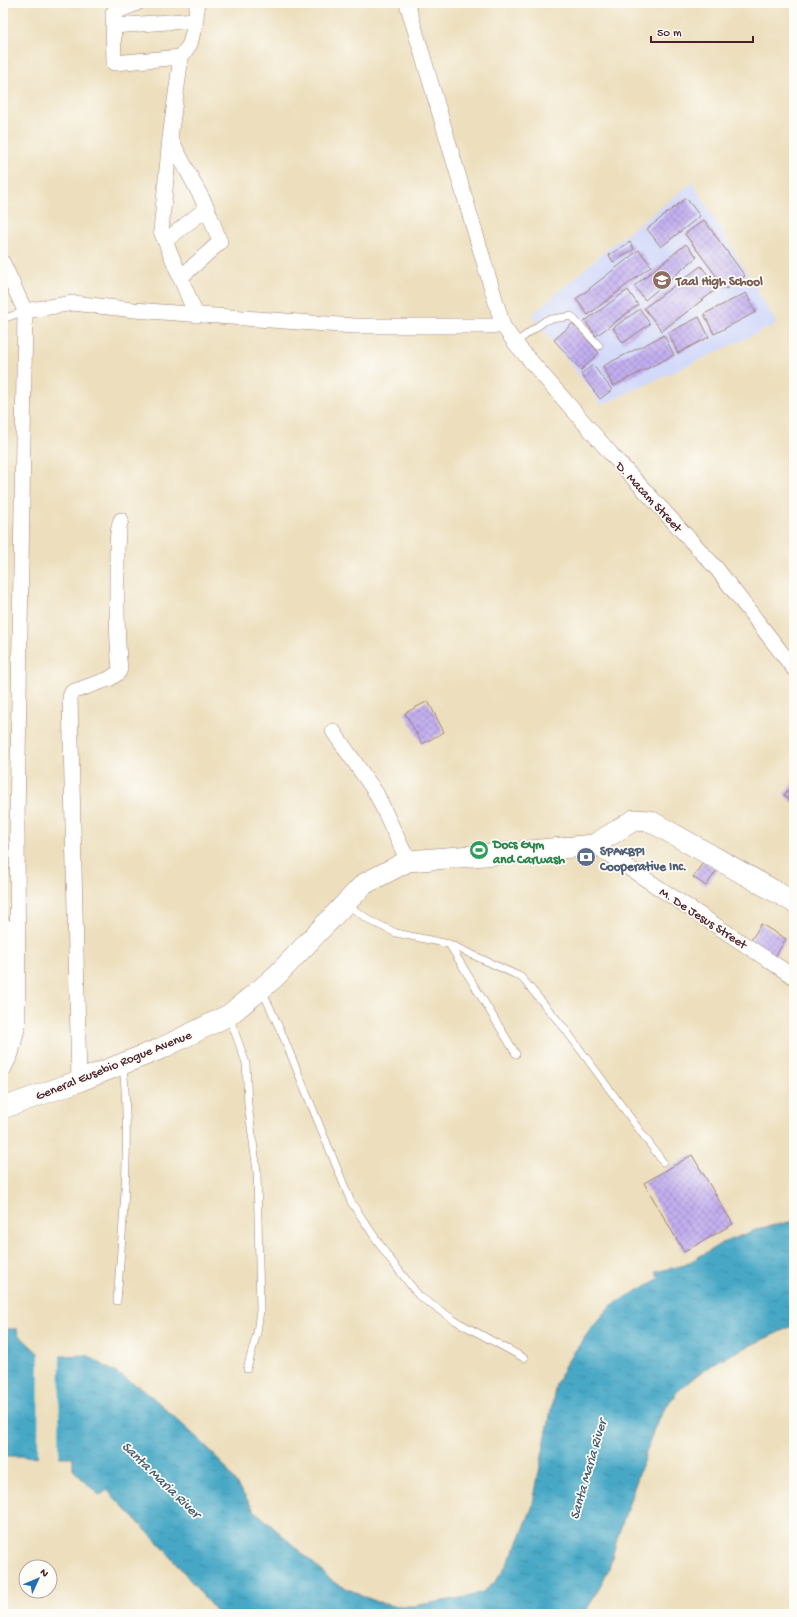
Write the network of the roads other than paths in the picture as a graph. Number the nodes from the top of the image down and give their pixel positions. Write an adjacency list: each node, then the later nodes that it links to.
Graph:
1 (137, 3): 5 (street)
2 (198, 3): 4 (street)
3 (407, 3): 15 (street, D. Macam Street)
4 (196, 20): 5 (street); 6 (street)
5 (113, 26): 6 (street)
6 (181, 57): 7 (street)
7 (170, 138): 8 (street); 9 (street)
8 (207, 208): 9 (street); 11 (street)
9 (165, 241): 11 (street)
10 (3, 263): 12 (street)
11 (180, 278): 13 (street)
12 (25, 310): 13 (street); 14 (lane); 21 (street)
13 (196, 315): 15 (street)
14 (3, 319)
15 (503, 326): 16 (street, D. Macam Street)
16 (515, 343): 17 (lane); 19 (street, D. Macam Street)
17 (599, 346)
18 (121, 520): 35 (street)
19 (794, 669)
20 (333, 732): 23 (street)
21 (10, 825): 34 (street)
22 (594, 845): 23 (main road, General Eusebio Rogue Avenue); 24 (main road); 28 (street, M. De Jesus Street)
23 (408, 861): 25 (main road, General Eusebio Rogue Avenue)
24 (794, 902)
25 (345, 904): 27 (lane); 29 (main road, General Eusebio Rogue Avenue)
26 (3, 924): 31 (street)
27 (449, 944): 32 (lane); 37 (lane)
28 (794, 977)
29 (261, 989): 30 (main road, General Eusebio Rogue Avenue); 39 (lane)
30 (229, 1015): 33 (main road, General Eusebio Rogue Avenue); 40 (lane)
31 (3, 1044)
32 (516, 1054)
33 (123, 1063): 35 (main road, General Eusebio Rogue Avenue); 38 (lane)
34 (3, 1070)
35 (79, 1081): 36 (main road, General Eusebio Rogue Avenue)
36 (3, 1108)
37 (663, 1162)
38 (118, 1301)
39 (524, 1358)
40 (247, 1369)

